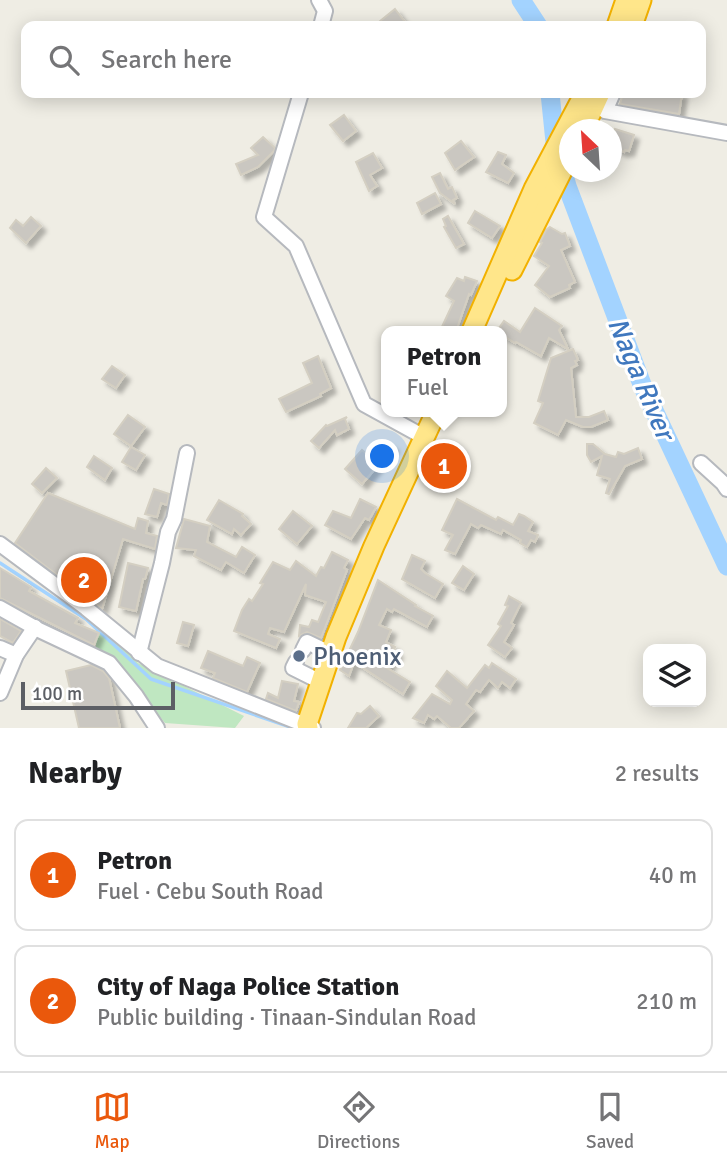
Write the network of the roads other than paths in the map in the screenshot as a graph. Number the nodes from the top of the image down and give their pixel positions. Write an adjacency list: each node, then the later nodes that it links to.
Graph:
1 (626, 0): 4 (highway)
2 (641, 0): 5 (highway)
3 (648, 0): 6 (street)
4 (619, 21)
5 (634, 21)
6 (642, 21)
7 (300, 98): 19 (street)
8 (584, 98): 11 (highway)
9 (597, 98): 12 (highway)
10 (610, 98): 13 (street)
11 (581, 119)
12 (583, 119)
13 (727, 133)
14 (559, 161): 16 (highway)
15 (559, 169): 16 (highway)
16 (541, 193): 17 (highway); 18 (highway)
17 (474, 326)
18 (481, 326)
19 (381, 413)
20 (388, 417): 22 (street)
21 (434, 417): 22 (highway)
22 (424, 437): 31 (highway)
23 (187, 453): 30 (street)
24 (701, 463): 25 (street)
25 (727, 489)
26 (0, 544): 30 (street)
27 (0, 608): 28 (street)
28 (35, 627): 32 (street); 36 (street)
29 (0, 649): 32 (street)
30 (139, 653): 35 (street)
31 (330, 653): 33 (highway); 33 (street)
32 (16, 655): 34 (street)
33 (321, 682): 35 (highway)
34 (0, 693)
35 (307, 727)
36 (157, 728)

